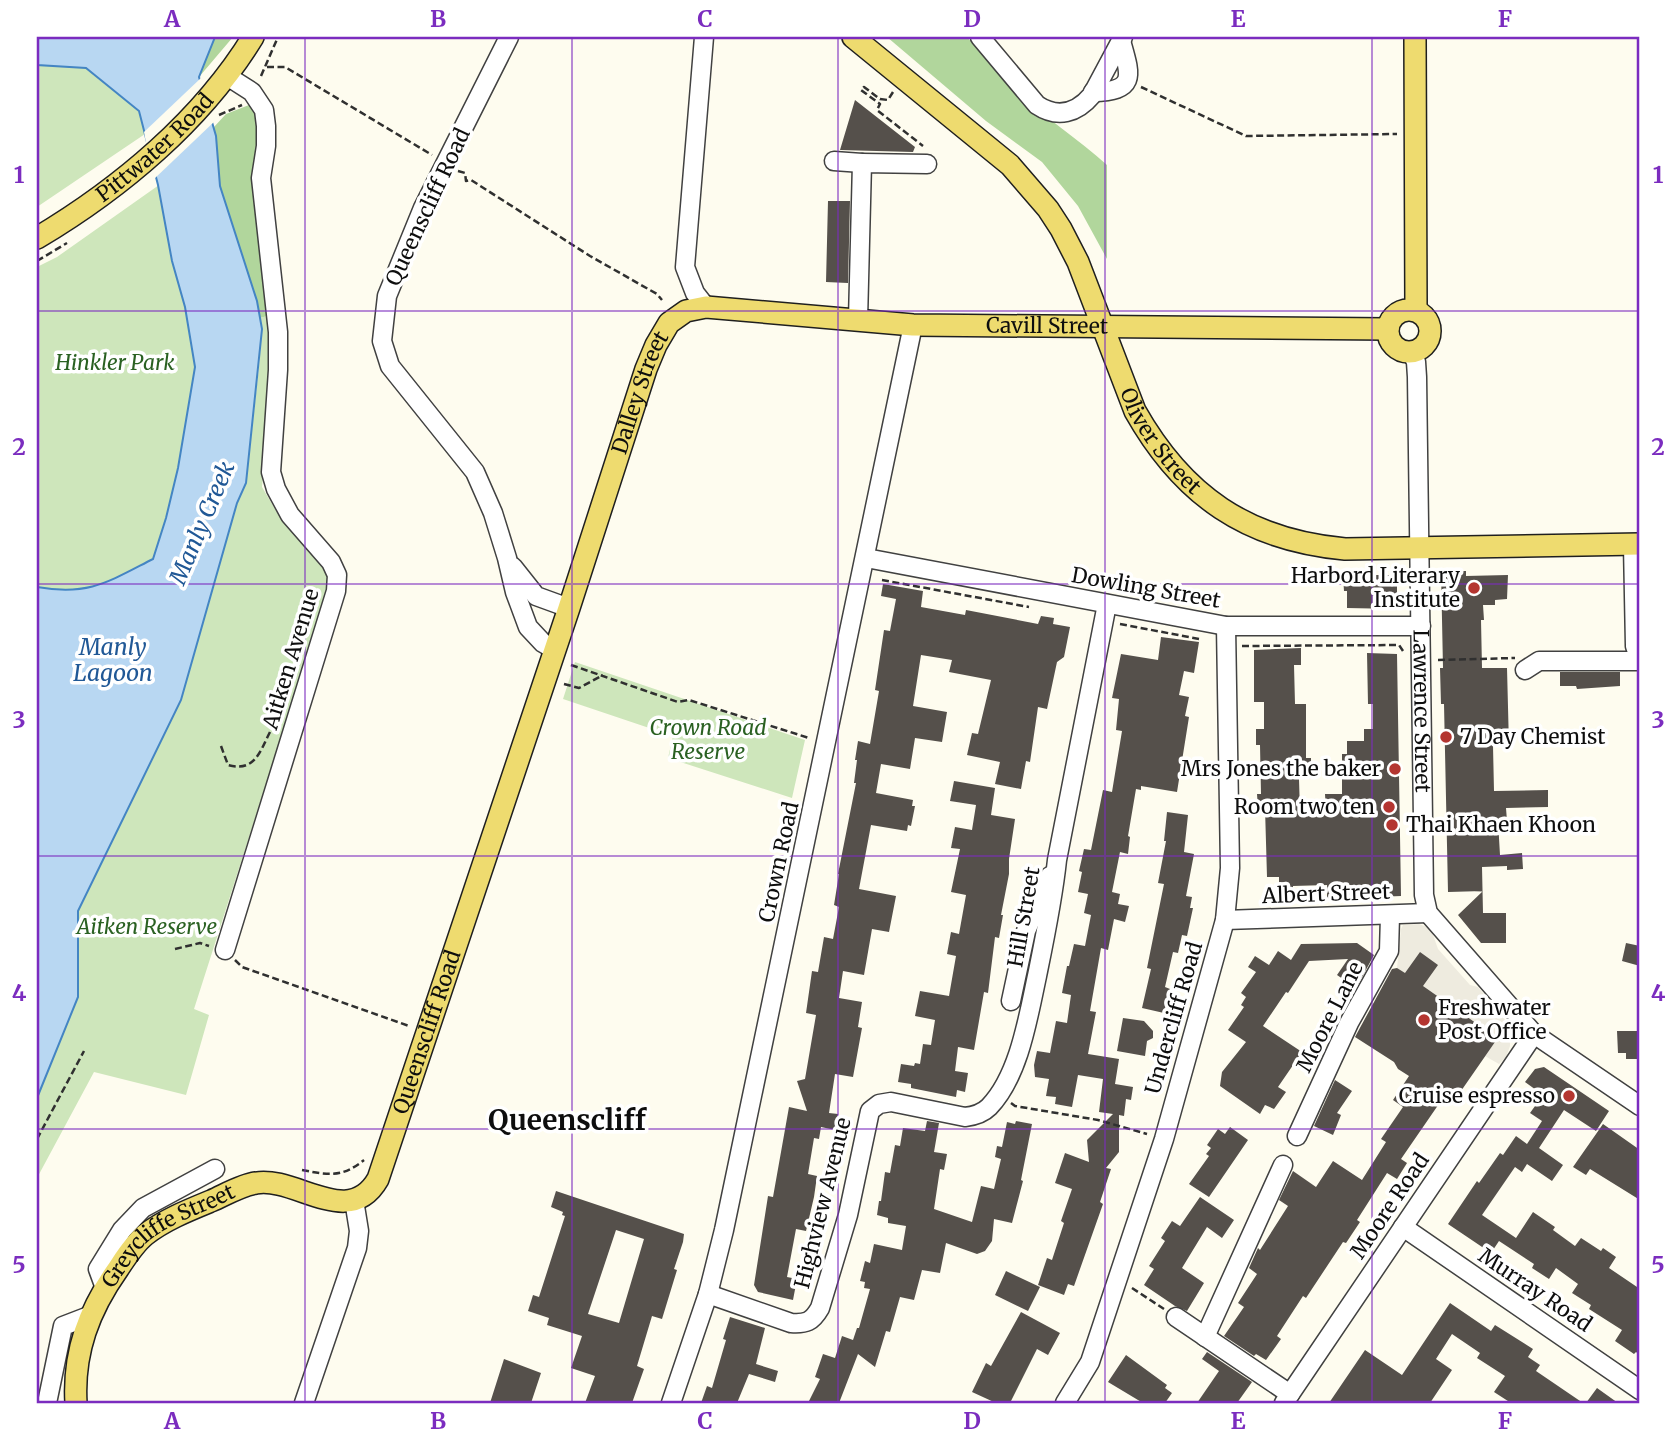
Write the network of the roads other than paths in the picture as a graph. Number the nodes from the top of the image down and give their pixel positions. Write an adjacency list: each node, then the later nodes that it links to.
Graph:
1 (253, 37): 8 (main road, Pittwater Road)
2 (509, 37): 23 (street, Queenscliff Road)
3 (704, 37): 14 (street)
4 (853, 37): 18 (main road, Oliver Street)
5 (980, 37): 9 (street)
6 (1415, 37): 15 (main road)
7 (1122, 39): 9 (street); 9 (street)
8 (227, 76): 13 (main road, Pittwater Road); 35 (street, Aitken Avenue)
9 (1093, 92)
10 (834, 161): 11 (street)
11 (862, 163): 12 (street); 16 (street)
12 (927, 164)
13 (37, 238)
14 (706, 307): 16 (main road, Cavill Street); 26 (main road, Dalley Street)
15 (1416, 310): 19 (main road); 20 (main road)
16 (859, 320): 17 (main road, Cavill Street)
17 (913, 325): 18 (main road, Cavill Street); 24 (street, Crown Road)
18 (1104, 327): 19 (main road, Cavill Street); 22 (main road, Oliver Street)
19 (1388, 329): 20 (main road)
20 (1412, 353): 22 (street, Lawrence Street)
21 (1637, 544): 22 (main road, Oliver Street); 30 (street)
22 (1419, 549): 28 (street, Lawrence Street)
23 (508, 558): 26 (street, Queenscliff Road); 29 (street, Queenscliff Road)
24 (866, 558): 25 (street, Dowling Street); 46 (street, Crown Road)
25 (1107, 604): 27 (street, Dowling Street); 31 (street, Hill Street)
26 (569, 608): 29 (main road, Queenscliff Road)
27 (1226, 626): 28 (street, Dowling Street); 34 (street, Undercliff Road)
28 (1421, 626): 32 (street, Lawrence Street)
29 (555, 650): 43 (main road, Queenscliff Road)
30 (1523, 663)
31 (1057, 859): 36 (street); 39 (street, Hill Street)
32 (1426, 908): 33 (street, Albert Street); 37 (street)
33 (1390, 916): 34 (street, Albert Street); 40 (street, Moore Lane)
34 (1225, 920): 52 (street, Undercliff Road)
35 (225, 950)
36 (1011, 1001)
37 (1534, 1034): 38 (street); 44 (street, Moore Road)
38 (1640, 1106)
39 (870, 1111): 46 (street, Highview Avenue)
40 (1297, 1136)
41 (1283, 1165): 49 (street)
42 (215, 1169): 45 (street)
43 (354, 1200): 45 (main road, Greycliffe Street); 55 (street)
44 (1404, 1227): 50 (street, Murray Road); 51 (street, Moore Road)
45 (105, 1287): 47 (main road, Greycliffe Street)
46 (708, 1294): 56 (street, Crown Road)
47 (89, 1316): 53 (street); 54 (main road, Greycliffe Street)
48 (1176, 1317): 49 (street)
49 (1205, 1337): 51 (street)
50 (1640, 1390)
51 (1287, 1399)
52 (1069, 1402)
53 (47, 1403)
54 (75, 1403)
55 (304, 1403)
56 (671, 1403)

